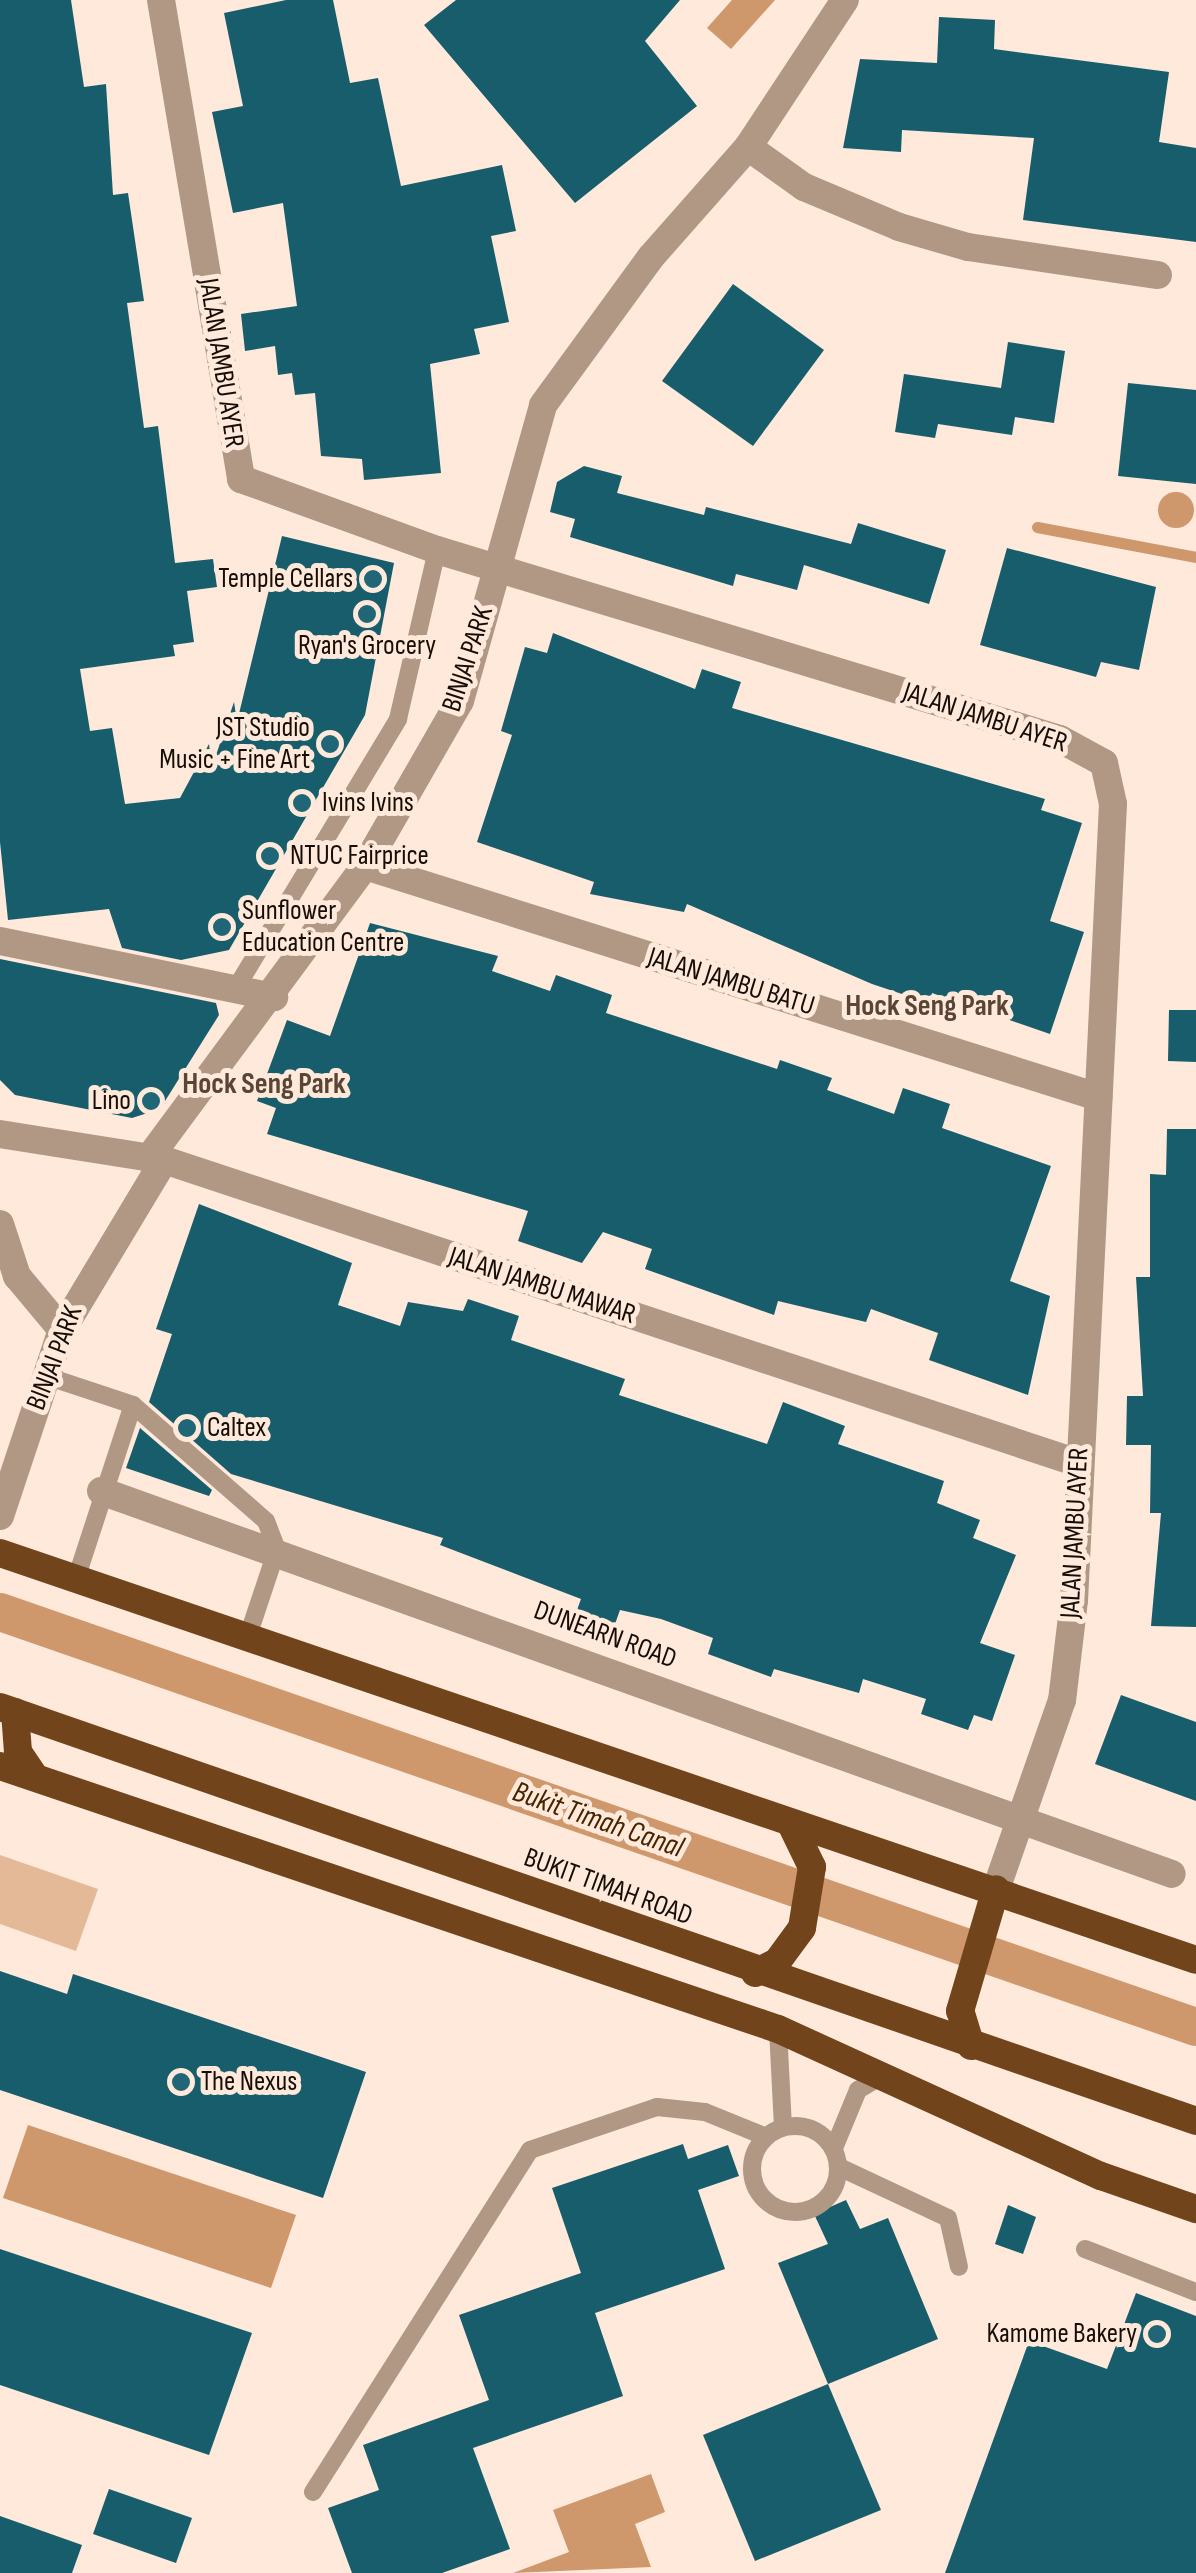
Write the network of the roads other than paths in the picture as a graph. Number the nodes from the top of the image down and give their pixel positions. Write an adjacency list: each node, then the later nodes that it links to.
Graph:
1 (161, 0): 5 (street, JALAN JAMBU AYER)
2 (845, 0): 3 (street, BINJAI PARK)
3 (748, 147): 4 (street); 6 (street, BINJAI PARK)
4 (1158, 275)
5 (437, 550): 6 (street, JALAN JAMBU AYER); 9 (lane)
6 (496, 567): 7 (street, BINJAI PARK); 11 (street, JALAN JAMBU AYER)
7 (364, 866): 10 (street, BINJAI PARK); 11 (street, JALAN JAMBU BATU)
8 (0, 941): 9 (street)
9 (236, 988): 10 (street)
10 (274, 996): 13 (street, BINJAI PARK)
11 (1098, 1097): 19 (street, JALAN JAMBU AYER)
12 (0, 1134): 13 (street, JALAN JAMBU MAWAR)
13 (157, 1159): 15 (street, BINJAI PARK); 19 (street, JALAN JAMBU MAWAR)
14 (0, 1224): 15 (street)
15 (62, 1330): 16 (street, BINJAI PARK)
16 (46, 1376): 17 (lane); 18 (street, BINJAI PARK)
17 (132, 1405): 20 (lane); 22 (lane)
18 (8, 1462): 21 (street, BINJAI PARK)
19 (1078, 1463): 29 (street, JALAN JAMBU AYER)
20 (102, 1492): 22 (street, DUNEARN ROAD); 24 (lane)
21 (0, 1516)
22 (276, 1549): 25 (lane); 29 (street, DUNEARN ROAD)
23 (0, 1553): 24 (highway)
24 (76, 1580): 25 (highway)
25 (248, 1634): 30 (highway)
26 (7, 1710): 28 (highway); 34 (highway, BUKIT TIMAH ROAD)
27 (0, 1766): 28 (highway)
28 (35, 1777): 35 (highway)
29 (1023, 1822): 31 (street, DUNEARN ROAD); 32 (street, JALAN JAMBU AYER)
30 (792, 1826): 32 (highway); 34 (highway)
31 (1172, 1874)
32 (996, 1889): 33 (highway); 36 (highway)
33 (1196, 1960)
34 (754, 1973): 36 (highway, BUKIT TIMAH ROAD)
35 (778, 2029): 37 (highway); 39 (lane)
36 (971, 2046): 38 (highway, BUKIT TIMAH ROAD)
37 (891, 2073): 41 (lane); 43 (highway)
38 (1196, 2121)
39 (783, 2127): 40 (lane); 41 (lane)
40 (764, 2136): 42 (lane); 47 (lane)
41 (834, 2148): 42 (lane)
42 (840, 2166): 45 (lane)
43 (1196, 2209)
44 (1086, 2249): 46 (lane)
45 (959, 2267)
46 (1196, 2292)
47 (313, 2492)

